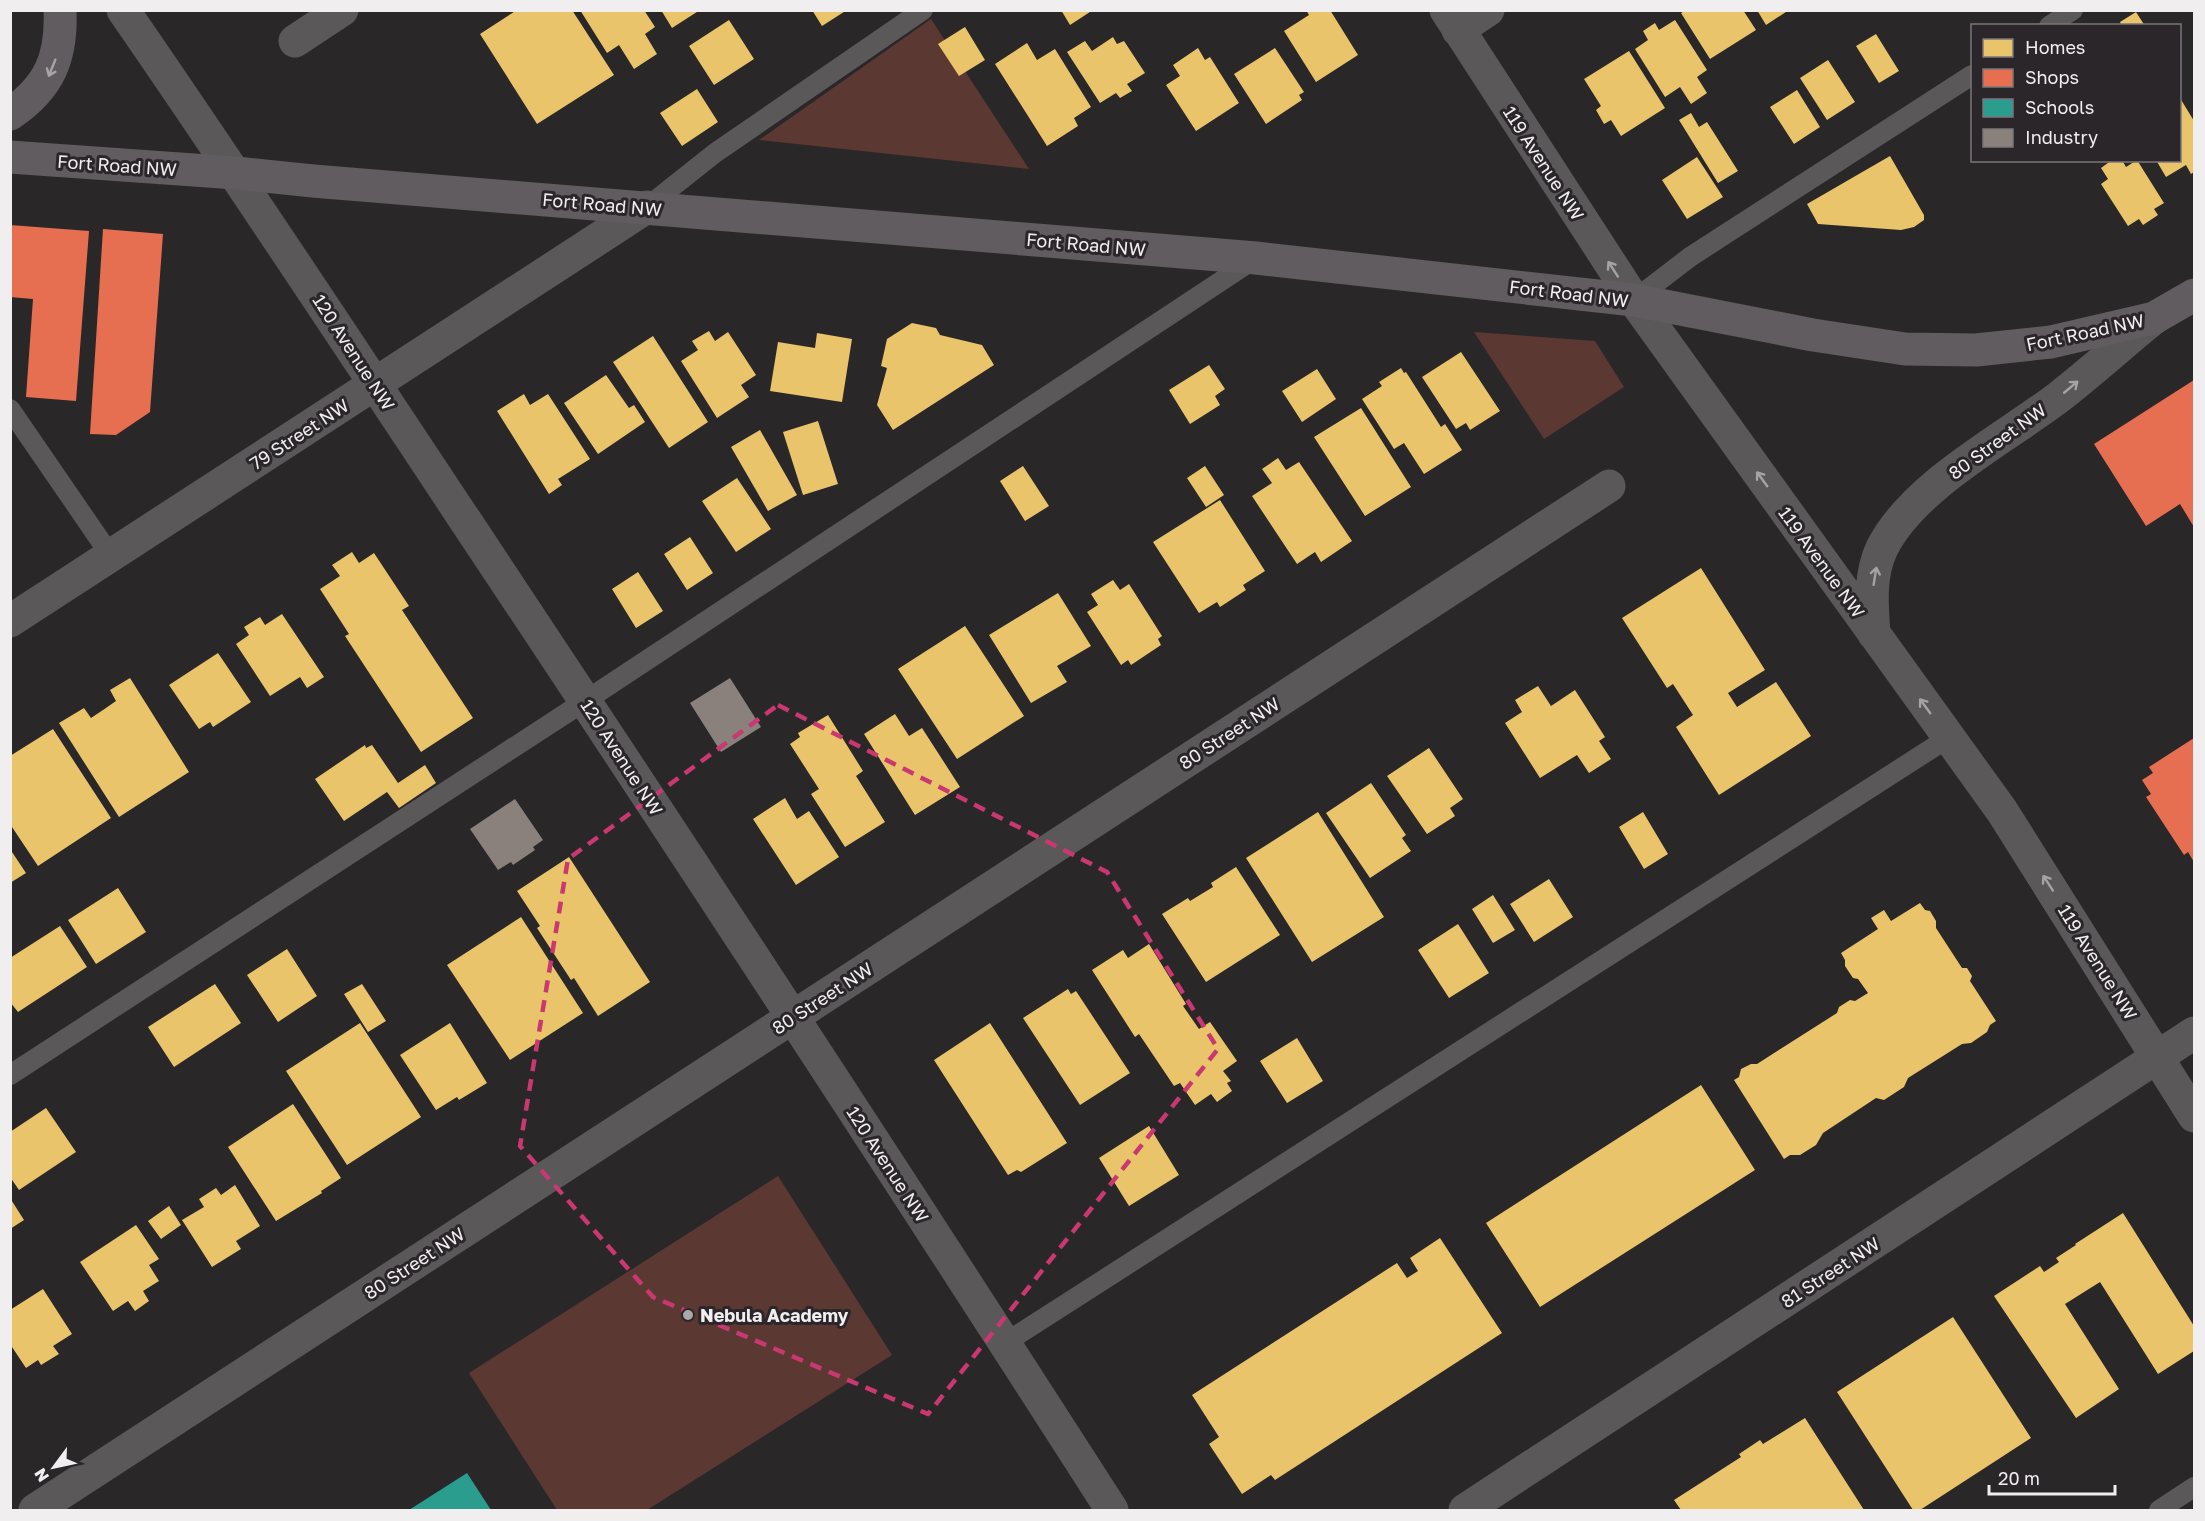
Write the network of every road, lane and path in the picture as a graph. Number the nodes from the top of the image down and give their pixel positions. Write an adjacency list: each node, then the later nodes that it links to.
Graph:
1 (60, 10): 11 (street, one-way to 11)
2 (123, 10): 13 (street, 120 Avenue NW)
3 (342, 10): 9 (street)
4 (923, 10): 14 (lane)
5 (1488, 10): 7 (street)
6 (2073, 10): 8 (lane)
7 (1452, 20): 17 (street, 119 Avenue NW, one-way to 7)
8 (2052, 24)
9 (295, 41)
10 (1971, 76): 17 (lane)
11 (10, 114)
12 (10, 157): 13 (street, Fort Road NW)
13 (236, 173): 14 (street, Fort Road NW); 19 (street, 120 Avenue NW)
14 (647, 207): 15 (street, Fort Road NW); 19 (street, 79 Street NW)
15 (1256, 258): 17 (street, Fort Road NW); 25 (lane)
16 (2194, 296): 18 (street, 80 Street NW)
17 (1634, 300): 18 (street, Fort Road NW); 24 (street, 119 Avenue NW, one-way to 17)
18 (2154, 318): 24 (street, 80 Street NW, one-way to 18)
19 (375, 385): 22 (street, 79 Street NW); 25 (street, 120 Avenue NW)
20 (10, 409): 22 (lane)
21 (1609, 486): 27 (street, 80 Street NW)
22 (111, 556): 23 (street, 79 Street NW)
23 (10, 621)
24 (1874, 634): 26 (street, 119 Avenue NW, one-way to 24)
25 (585, 701): 27 (street, 120 Avenue NW); 30 (lane)
26 (1948, 738): 29 (street, 119 Avenue NW, one-way to 26); 32 (lane)
27 (792, 1018): 32 (street, 120 Avenue NW); 35 (street, 80 Street NW)
28 (2194, 1033): 29 (street, 81 Street NW)
29 (2157, 1057): 31 (street, 119 Avenue NW); 37 (street, 81 Street NW)
30 (10, 1075)
31 (2194, 1116)
32 (1005, 1343): 36 (street, 120 Avenue NW)
33 (2194, 1487): 34 (lane)
34 (2164, 1509)
35 (35, 1510)
36 (1112, 1510)
37 (1465, 1510)

